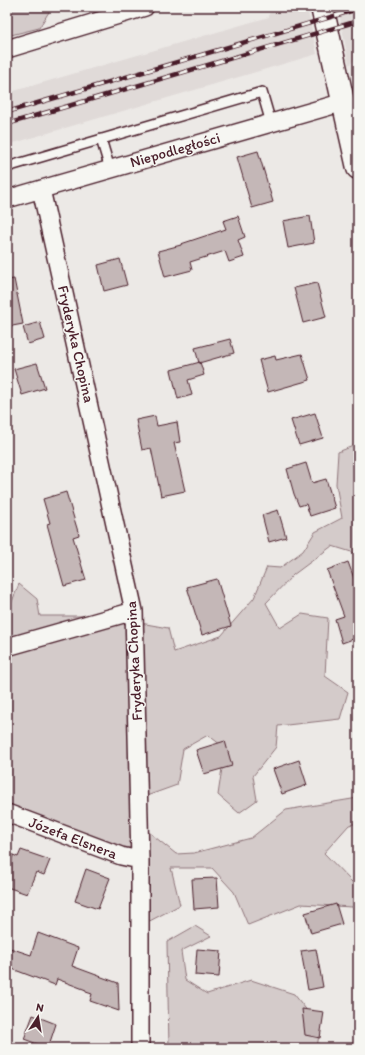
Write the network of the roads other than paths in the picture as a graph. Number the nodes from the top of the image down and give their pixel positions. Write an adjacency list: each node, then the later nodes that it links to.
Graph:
1 (145, 7): 3 (street)
2 (324, 13): 4 (street)
3 (7, 49)
4 (344, 102): 5 (street, Niepodległości); 8 (street)
5 (271, 123): 6 (lane); 9 (street, Niepodległości)
6 (102, 139): 7 (lane); 9 (lane)
7 (7, 167)
8 (358, 168)
9 (110, 169): 10 (street, Niepodległości)
10 (41, 189): 11 (street, Niepodległości); 12 (street, Fryderyka Chopina)
11 (7, 199)
12 (134, 611): 13 (street); 15 (street, Fryderyka Chopina)
13 (7, 647)
14 (7, 813): 15 (street, Józefa Elsnera)
15 (140, 860): 16 (street, Fryderyka Chopina)
16 (140, 1048)

